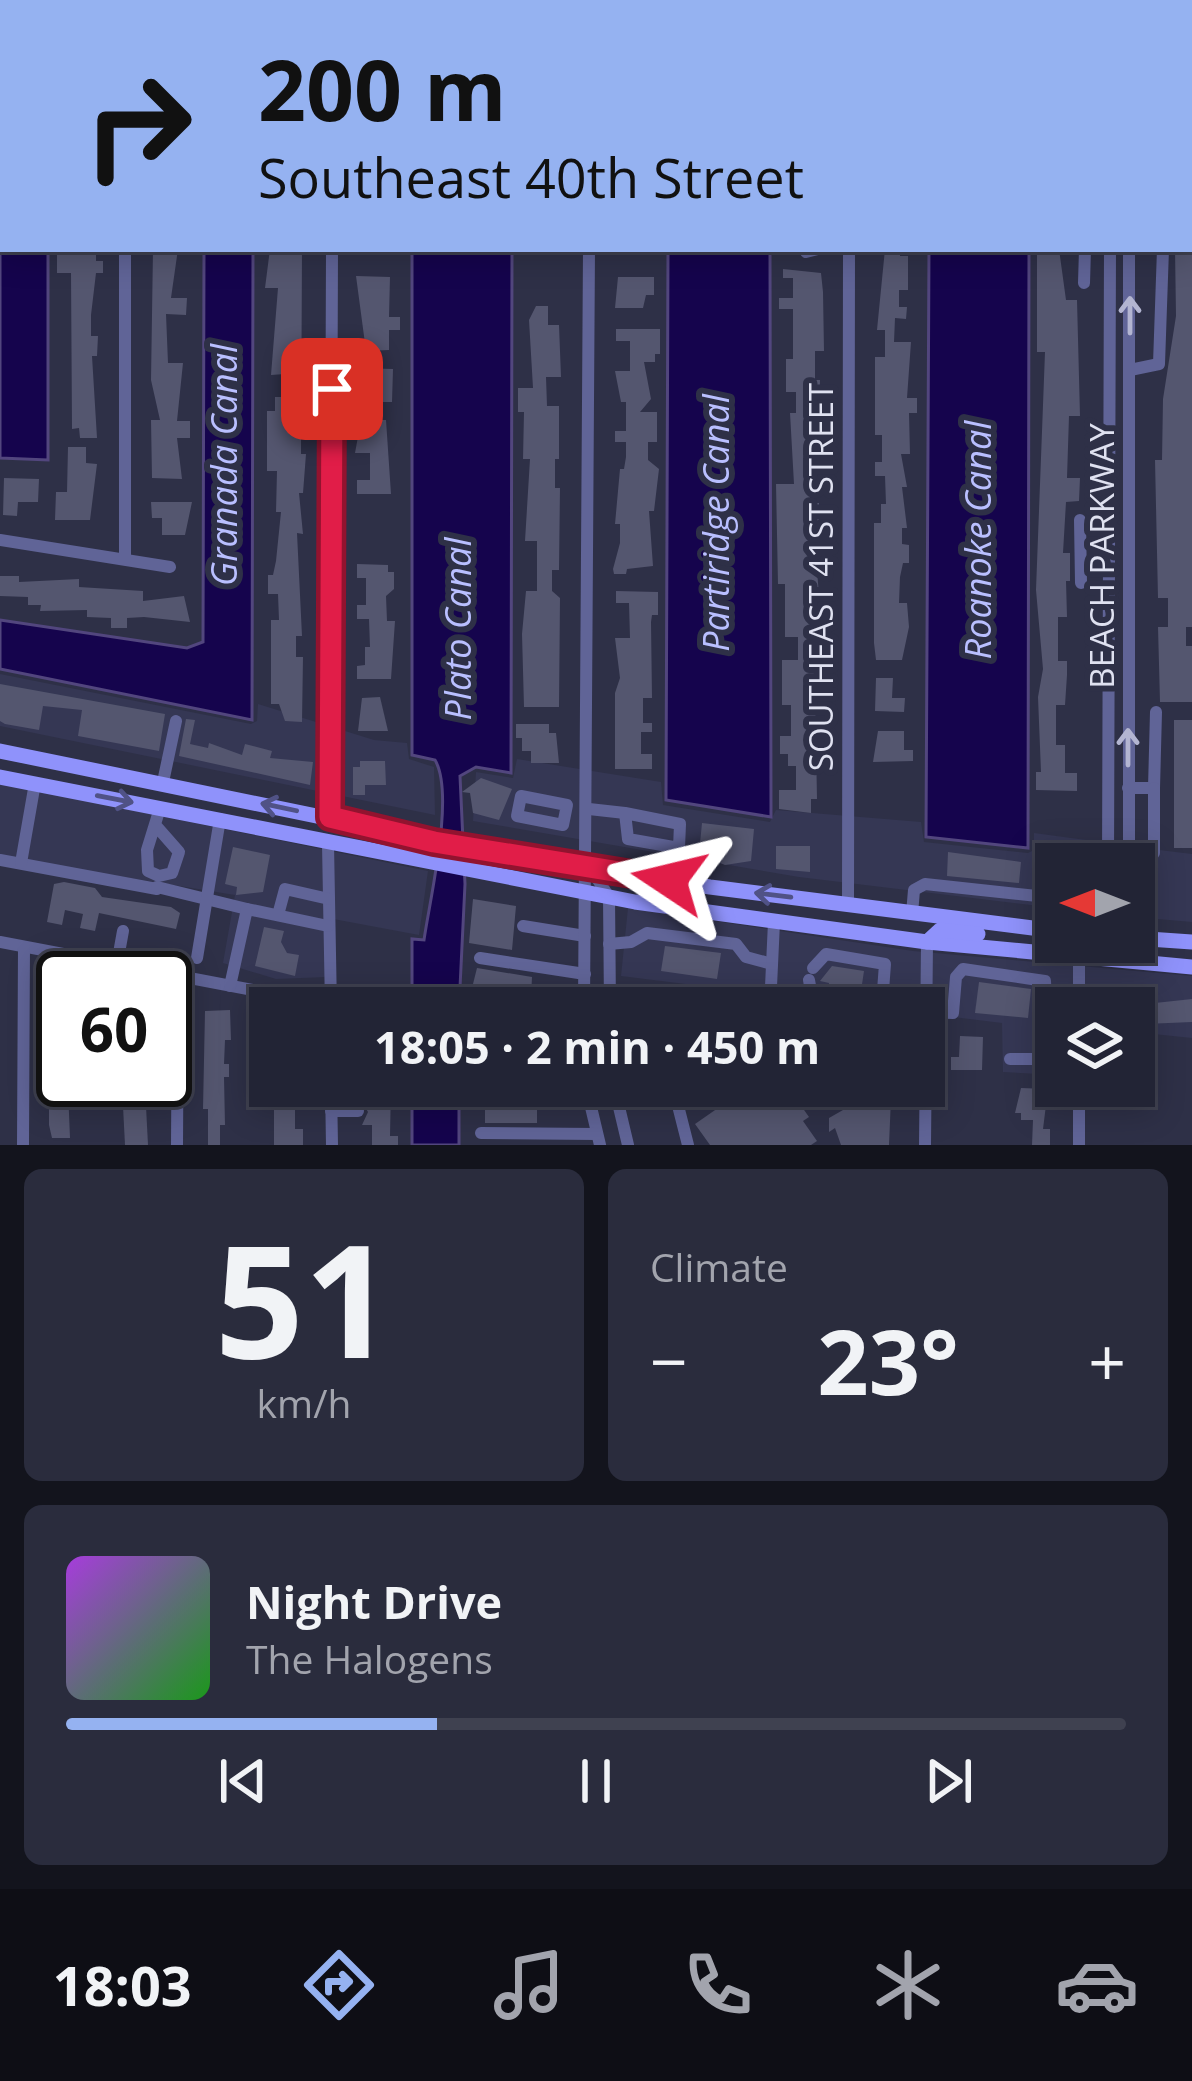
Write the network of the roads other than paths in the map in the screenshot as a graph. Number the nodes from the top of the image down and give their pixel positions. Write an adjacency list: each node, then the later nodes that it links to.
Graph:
1 (125, 252): 16 (street)
2 (332, 252): 33 (street)
3 (589, 252): 31 (street)
4 (848, 252): 51 (street, SOUTHEAST 41ST STREET)
5 (1085, 252): 9 (street)
6 (1110, 252): 11 (street, BEACH PARKWAY)
7 (1129, 252): 10 (street, BEACH PARKWAY, one-way to 7)
8 (1163, 252): 10 (street)
9 (1084, 283)
10 (1130, 373): 11 (street); 20 (street, BEACH PARKWAY)
11 (1109, 376): 14 (street, BEACH PARKWAY)
12 (1080, 520): 15 (street)
13 (0, 540): 16 (street)
14 (1109, 550): 15 (street); 19 (street, BEACH PARKWAY)
15 (1080, 551): 18 (street)
16 (125, 559): 17 (street)
17 (170, 567)
18 (1081, 583)
19 (1109, 588): 20 (street); 38 (street, BEACH PARKWAY)
20 (1128, 588): 27 (street, BEACH PARKWAY, one-way to 20)
21 (1156, 712): 28 (street)
22 (176, 722): 25 (street)
23 (0, 752): 25 (main road)
24 (0, 777): 26 (main road)
25 (163, 782): 33 (main road, one-way to 25)
26 (35, 783): 29 (main road, one-way to 29); 43 (street)
27 (1128, 788): 28 (street); 39 (street, BEACH PARKWAY)
28 (1154, 788): 40 (street)
29 (160, 808): 34 (main road); 36 (street)
30 (625, 813): 30 (street); 31 (street)
31 (589, 814): 32 (street); 44 (street)
32 (565, 815)
33 (330, 817): 35 (main road); 37 (main road)
34 (220, 819): 37 (main road); 49 (street)
35 (367, 826): 41 (main road); 44 (main road)
36 (157, 827): 45 (street); 45 (street)
37 (296, 836): 41 (main road)
38 (1108, 843)
39 (1129, 843)
40 (1154, 843)
41 (328, 844): 46 (main road); 50 (street)
42 (0, 860): 43 (street)
43 (21, 863): 45 (street)
44 (589, 865): 46 (street); 48 (street); 51 (main road, one-way to 44)
45 (158, 883): 49 (street)
46 (587, 892): 48 (main road); 62 (street)
47 (1035, 896): 53 (street)
48 (609, 897): 55 (main road); 67 (street)
49 (203, 898): 52 (street); 72 (street)
50 (328, 898): 54 (street); 56 (street)
51 (848, 905): 53 (main road); 58 (main road)
52 (247, 909): 54 (street); 80 (street)
53 (912, 914): 59 (main road)
54 (278, 915): 56 (street)
55 (774, 922): 58 (main road); 75 (street)
56 (328, 926): 81 (street)
57 (523, 926): 62 (street)
58 (826, 928): 65 (main road)
59 (997, 928): 60 (main road); 65 (main road)
60 (1035, 930)
61 (123, 931): 70 (street)
62 (585, 936): 77 (street)
63 (1155, 941): 66 (main road)
64 (0, 942): 68 (street)
65 (927, 942): 71 (main road); 88 (street)
66 (1192, 942)
67 (609, 944): 75 (street); 83 (street)
68 (24, 947): 69 (street); 105 (street)
69 (46, 951)
70 (119, 951)
71 (1035, 953)
72 (197, 958)
73 (480, 958): 77 (street)
74 (1149, 963): 76 (main road)
75 (772, 964): 84 (street)
76 (1192, 967)
77 (585, 974): 82 (street)
78 (192, 979): 80 (street)
79 (810, 980): 85 (street); 86 (street); 87 (street)
80 (230, 986): 90 (street)
81 (330, 987)
82 (585, 987)
83 (610, 987)
84 (771, 987)
85 (785, 987)
86 (831, 987)
87 (884, 987)
88 (926, 987)
89 (1046, 987): 91 (street)
90 (249, 990)
91 (945, 1012)
92 (1035, 1058): 93 (street)
93 (1010, 1059)
94 (177, 1107): 106 (street)
95 (332, 1107): 101 (street)
96 (591, 1107): 104 (street)
97 (619, 1107): 108 (street)
98 (679, 1107): 109 (street)
99 (925, 1107): 110 (street)
100 (1079, 1107): 111 (street)
101 (332, 1111): 102 (street); 107 (street)
102 (358, 1111)
103 (481, 1132): 104 (street)
104 (598, 1140)
105 (22, 1145)
106 (177, 1145)
107 (332, 1145)
108 (628, 1145)
109 (688, 1145)
110 (925, 1145)
111 (1079, 1145)

